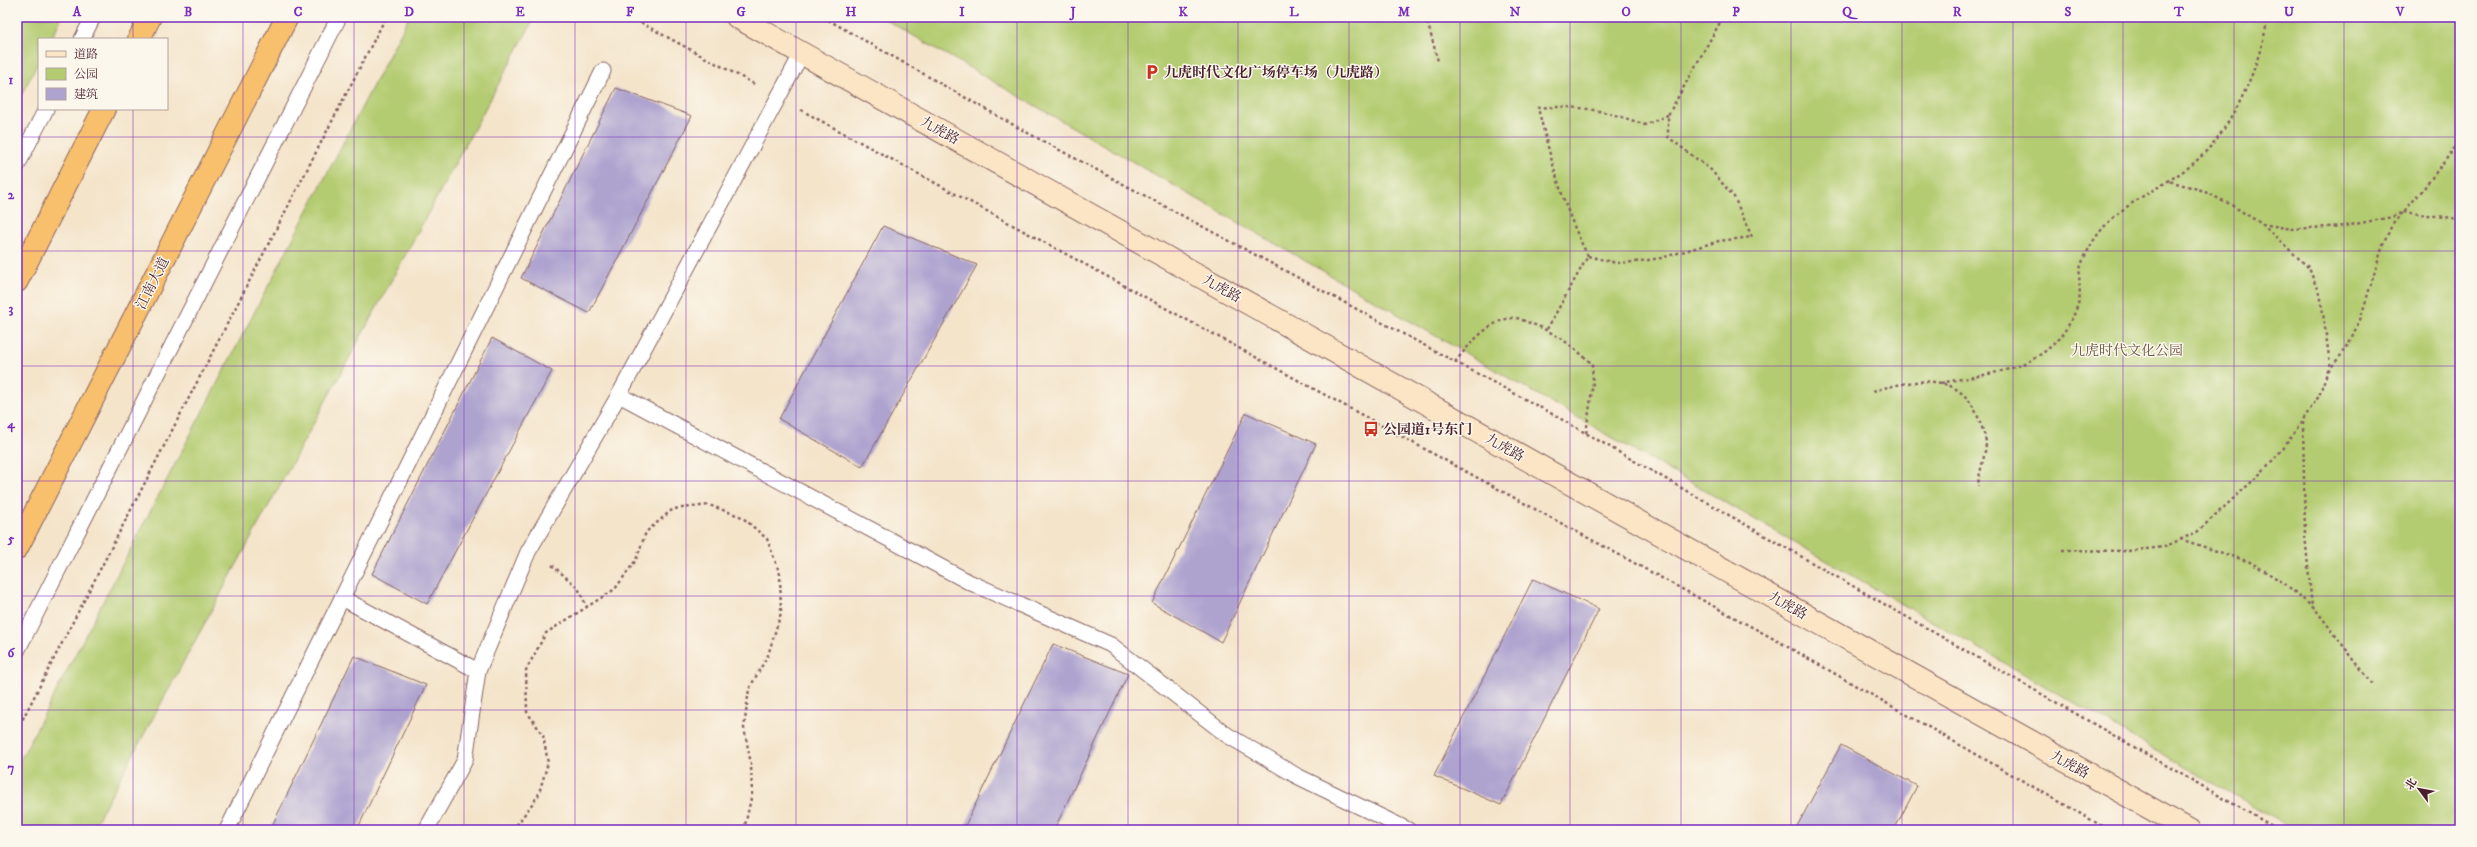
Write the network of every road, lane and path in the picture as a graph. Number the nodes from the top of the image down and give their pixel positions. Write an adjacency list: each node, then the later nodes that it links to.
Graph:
1 (93, 17): 12 (lane)
2 (150, 17): 13 (highway)
3 (287, 17): 39 (highway, 江南大道)
4 (339, 17): 45 (lane)
5 (386, 17): 48 (path)
6 (630, 17): 17 (path)
7 (737, 17): 14 (street, 九虎路)
8 (823, 17): 30 (path)
9 (1426, 17): 15 (path)
10 (1724, 17): 20 (path)
11 (2268, 17): 23 (path)
12 (82, 38)
13 (140, 38)
14 (802, 54): 17 (lane); 55 (street, 九虎路)
15 (1438, 61)
16 (602, 71): 42 (lane)
17 (779, 98): 34 (lane); 54 (path)
18 (45, 110): 22 (lane)
19 (103, 110): 28 (highway)
20 (1668, 115): 27 (path); 27 (path)
21 (2460, 141): 24 (path)
22 (17, 166)
23 (2169, 181): 26 (path); 32 (path)
24 (2403, 212): 25 (path); 26 (path); 31 (path)
25 (2460, 219)
26 (2262, 224): 31 (path)
27 (1588, 256): 29 (path)
28 (17, 281)
29 (1546, 329): 30 (path); 36 (path)
30 (1454, 362): 36 (path)
31 (2326, 373): 35 (path)
32 (1941, 384): 33 (path); 37 (path)
33 (1873, 391)
34 (619, 395): 41 (lane); 53 (lane)
35 (2303, 422): 38 (path); 44 (path)
36 (1586, 434): 56 (path)
37 (1978, 486)
38 (2180, 539): 40 (path); 44 (path)
39 (17, 548)
40 (2062, 550)
41 (528, 552): 43 (path); 46 (lane)
42 (342, 598): 46 (lane); 49 (lane)
43 (587, 607): 51 (path); 52 (path)
44 (2312, 607): 47 (path)
45 (17, 651)
46 (478, 671): 50 (lane)
47 (2374, 686)
48 (17, 730)
49 (227, 830)
50 (426, 830)
51 (513, 830)
52 (744, 830)
53 (1408, 830)
54 (2109, 830)
55 (2189, 830)
56 (2279, 830)

